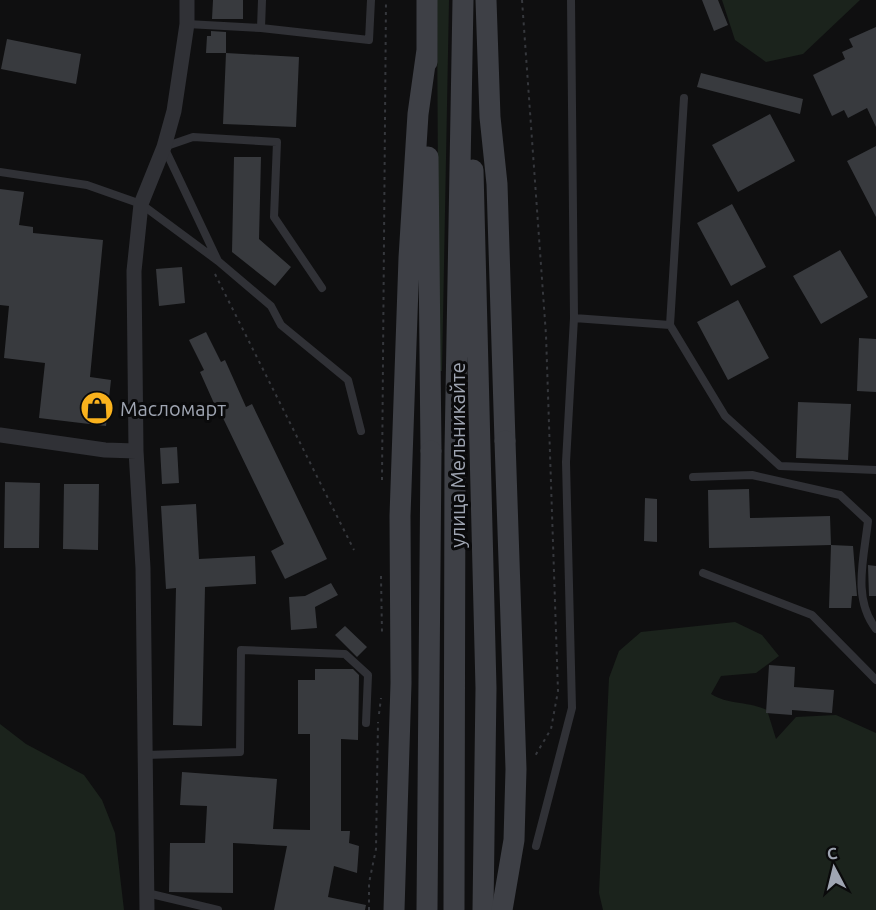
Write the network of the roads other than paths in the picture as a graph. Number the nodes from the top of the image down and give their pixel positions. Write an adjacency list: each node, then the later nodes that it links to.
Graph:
1 (187, 0): 8 (street)
2 (262, 0): 9 (lane)
3 (370, 0): 9 (lane)
4 (427, 0): 11 (main road, улица Мельникайте)
5 (463, 0): 10 (main road, улица Мельникайте)
6 (486, 0): 39 (main road, bridge)
7 (572, 0): 18 (lane)
8 (187, 24): 9 (lane); 13 (street)
9 (261, 28)
10 (463, 49): 37 (main road, улица Мельникайте); 38 (main road)
11 (427, 50): 35 (main road); 36 (main road, улица Мельникайте, bridge)
12 (684, 98): 19 (lane)
13 (164, 147): 15 (street); 16 (lane); 17 (lane)
14 (0, 172): 15 (lane)
15 (141, 204): 16 (lane); 22 (street)
16 (218, 261): 20 (lane)
17 (322, 288)
18 (574, 318): 19 (lane); 30 (lane)
19 (670, 325): 23 (lane)
20 (361, 431)
21 (0, 435): 22 (street)
22 (136, 451): 29 (street)
23 (876, 470)
24 (693, 477): 26 (lane)
25 (703, 573): 27 (lane)
26 (876, 629)
27 (876, 680)
28 (366, 723): 29 (lane)
29 (146, 755): 31 (street)
30 (536, 846)
31 (147, 893): 32 (lane); 33 (street)
32 (184, 906): 34 (lane)
33 (147, 910)
34 (218, 910)
35 (394, 910)
36 (427, 910)
37 (454, 910)
38 (483, 910)
39 (502, 910)

